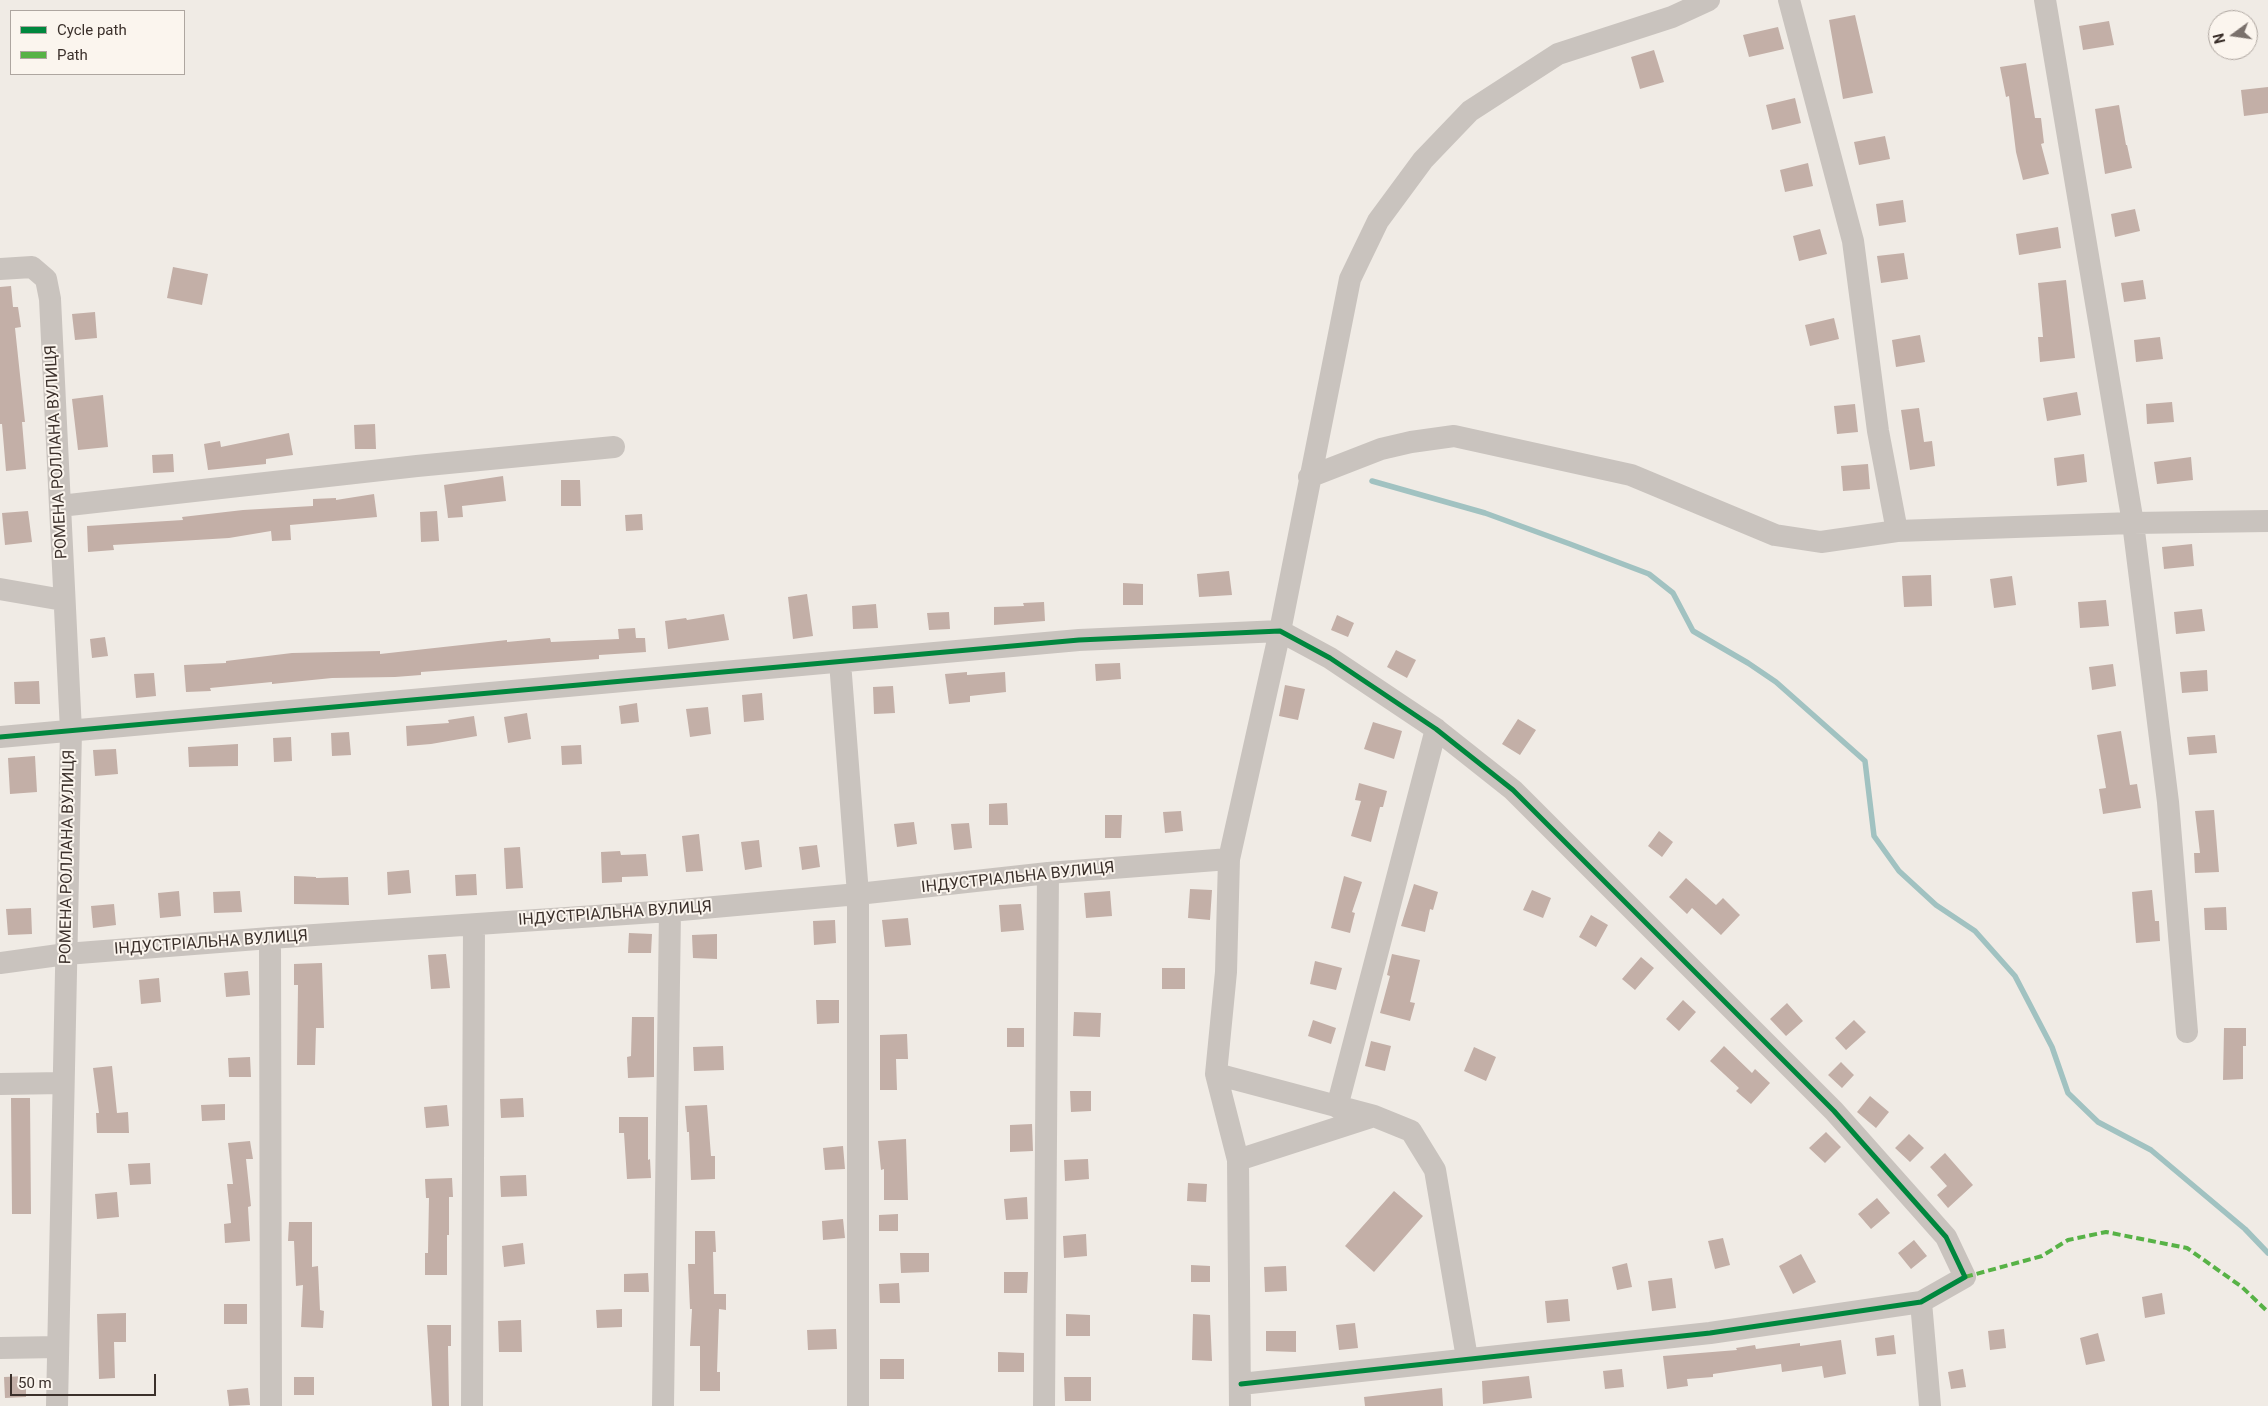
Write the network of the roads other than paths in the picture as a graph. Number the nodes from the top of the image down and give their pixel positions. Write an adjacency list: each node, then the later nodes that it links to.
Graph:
1 (1709, 0): 6 (street)
2 (1789, 0): 10 (street)
3 (2046, 0): 9 (street)
4 (0, 269): 7 (street, РОМЕНА РОЛЛАНА ВУЛИЦЯ)
5 (614, 446): 7 (street)
6 (1309, 477): 10 (street); 13 (street)
7 (60, 506): 12 (street, РОМЕНА РОЛЛАНА ВУЛИЦЯ)
8 (2268, 521): 9 (street)
9 (2133, 523): 10 (street); 26 (street)
10 (1896, 532)
11 (0, 589): 12 (street)
12 (64, 600): 16 (street, РОМЕНА РОЛЛАНА ВУЛИЦЯ)
13 (1280, 632): 14 (street); 15 (street); 18 (street)
14 (840, 662): 16 (street); 20 (street)
15 (1436, 729): 30 (street); 33 (street)
16 (71, 731): 17 (street); 24 (street, РОМЕНА РОЛЛАНА ВУЛИЦЯ)
17 (0, 736)
18 (1229, 859): 19 (street, ІНДУСТРІАЛЬНА ВУЛИЦЯ); 27 (street)
19 (1048, 873): 20 (street, ІНДУСТРІАЛЬНА ВУЛИЦЯ); 43 (street)
20 (858, 894): 21 (street, ІНДУСТРІАЛЬНА ВУЛИЦЯ); 42 (street)
21 (670, 910): 22 (street, ІНДУСТРІАЛЬНА ВУЛИЦЯ); 41 (street)
22 (474, 925): 23 (street, ІНДУСТРІАЛЬНА ВУЛИЦЯ); 40 (street)
23 (270, 938): 24 (street, ІНДУСТРІАЛЬНА ВУЛИЦЯ); 39 (street)
24 (66, 954): 25 (street, ІНДУСТРІАЛЬНА ВУЛИЦЯ); 28 (street, РОМЕНА РОЛЛАНА ВУЛИЦЯ)
25 (0, 963)
26 (2187, 1032)
27 (1216, 1074): 30 (street); 32 (street)
28 (63, 1083): 29 (street); 34 (street, РОМЕНА РОЛЛАНА ВУЛИЦЯ)
29 (0, 1084)
30 (1337, 1107): 31 (street)
31 (1374, 1116): 32 (street); 36 (street)
32 (1238, 1160): 37 (street)
33 (1921, 1302): 36 (street); 44 (street)
34 (58, 1347): 35 (street); 38 (street, РОМЕНА РОЛЛАНА ВУЛИЦЯ)
35 (0, 1348)
36 (1467, 1358): 37 (street)
37 (1240, 1395)
38 (57, 1406)
39 (271, 1406)
40 (472, 1406)
41 (663, 1406)
42 (858, 1406)
43 (1044, 1406)
44 (1930, 1406)

